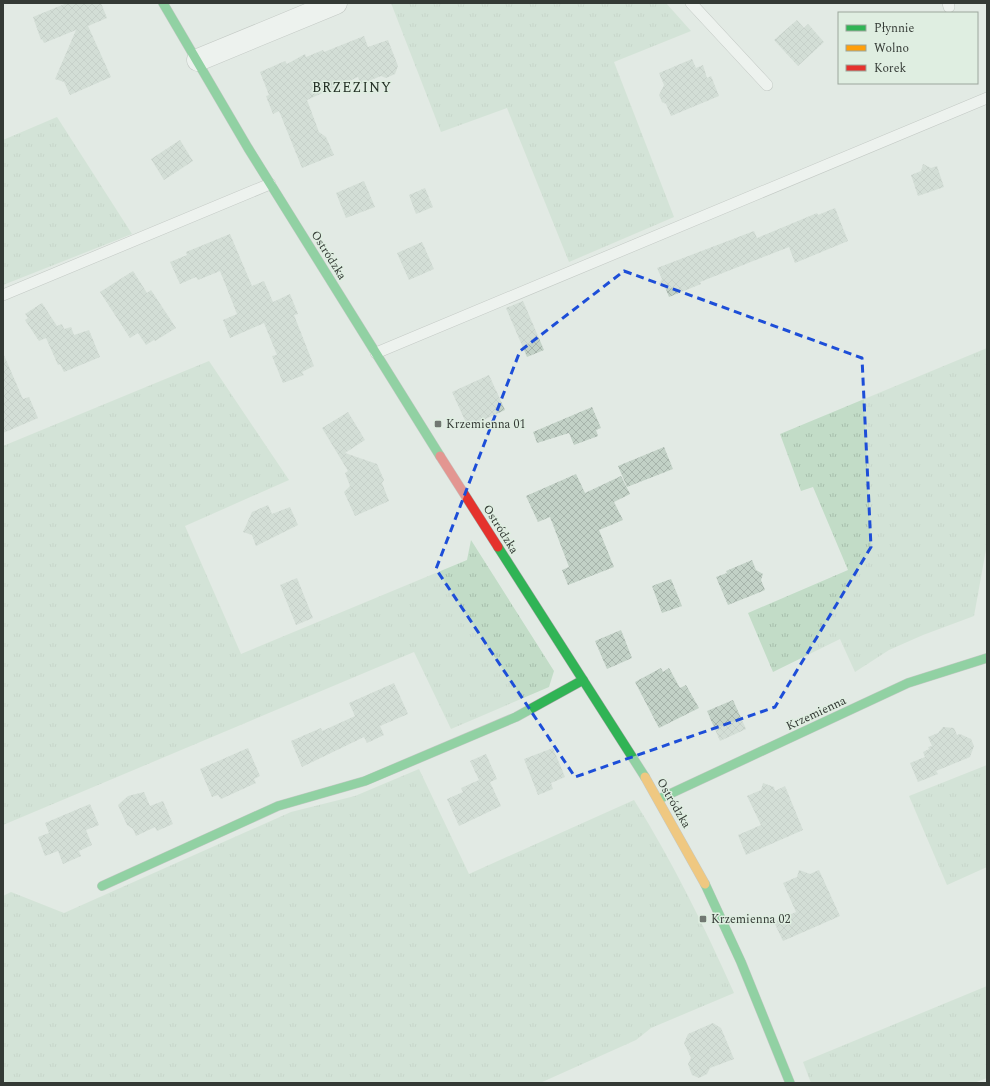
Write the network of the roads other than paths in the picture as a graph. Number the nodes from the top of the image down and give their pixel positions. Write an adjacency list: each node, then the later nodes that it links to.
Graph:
1 (163, 3): 4 (street, Ostródzka)
2 (336, 3): 4 (street)
3 (691, 3): 5 (lane)
4 (198, 60): 7 (street, Ostródzka)
5 (767, 85)
6 (987, 98): 9 (lane)
7 (270, 184): 8 (lane); 9 (street, Ostródzka)
8 (3, 295)
9 (376, 353): 11 (street, Ostródzka)
10 (986, 660): 12 (street, Krzemienna)
11 (583, 680): 12 (street, Ostródzka); 13 (street)
12 (659, 799): 14 (street, Ostródzka)
13 (102, 886)
14 (790, 1083)

